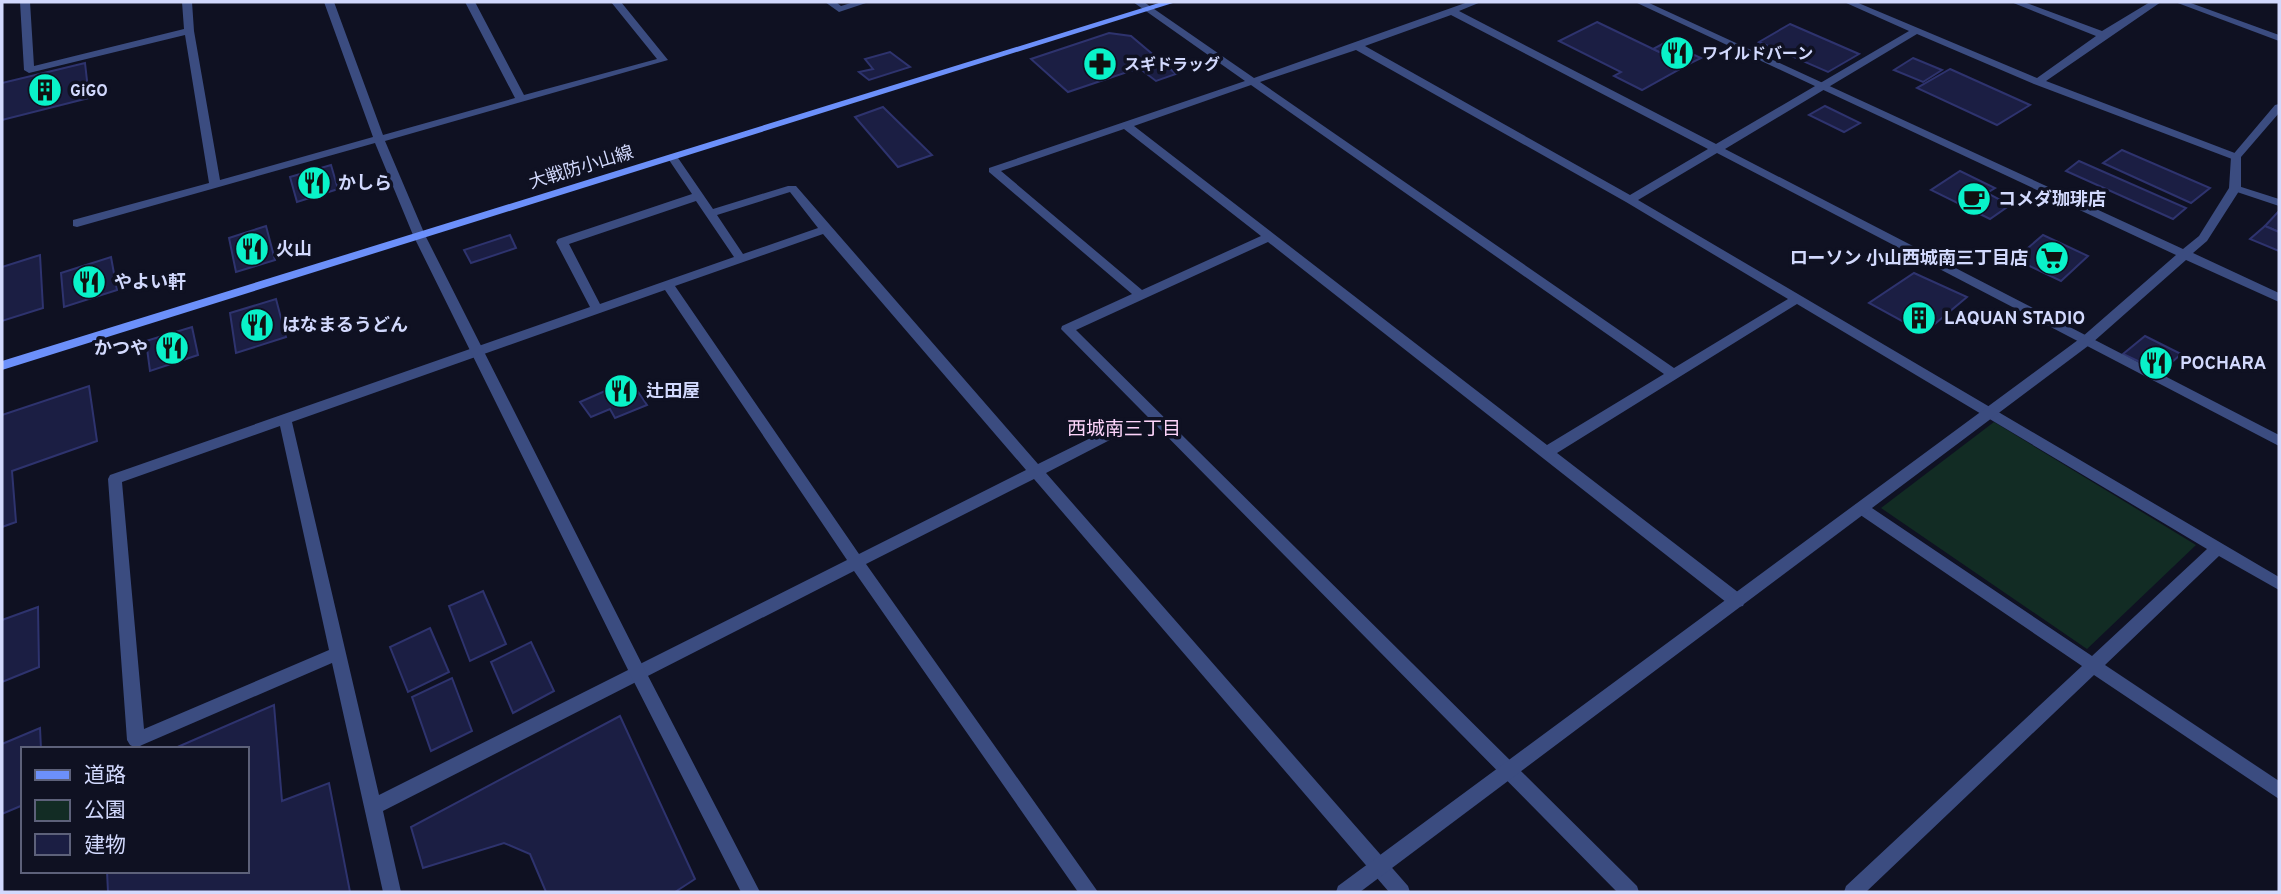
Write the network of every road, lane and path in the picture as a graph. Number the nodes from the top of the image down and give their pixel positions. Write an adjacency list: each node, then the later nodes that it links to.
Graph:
1 (25, 2): 18 (street)
2 (187, 2): 18 (street)
3 (329, 2): 29 (street)
4 (470, 2): 26 (street)
5 (616, 2): 26 (street)
6 (830, 2): 7 (street)
7 (864, 2)
8 (1138, 2): 16 (street)
9 (1171, 2): 16 (main road, 大戦防小山線)
10 (1476, 2): 17 (street)
11 (1640, 2): 25 (street)
12 (1849, 2): 19 (street)
13 (2016, 2): 20 (street)
14 (2156, 2): 20 (street)
15 (2180, 2): 21 (street)
16 (1149, 9): 23 (street); 31 (main road, 大戦防小山線)
17 (1451, 11): 22 (street); 30 (street)
18 (189, 31): 33 (street)
19 (1916, 31): 24 (street); 25 (street)
20 (2103, 35): 24 (street)
21 (2279, 38)
22 (1357, 46): 23 (street); 36 (street)
23 (1253, 82): 28 (street); 53 (street)
24 (2038, 82): 32 (street)
25 (1823, 86): 30 (street); 43 (street)
26 (520, 98): 29 (street)
27 (2279, 107): 32 (street)
28 (1126, 125): 42 (street); 46 (street)
29 (379, 139): 33 (street); 41 (street)
30 (1716, 147): 36 (street); 50 (street)
31 (672, 157): 35 (street); 41 (main road, 大戦防小山線)
32 (2236, 157): 34 (street)
33 (215, 185): 39 (street)
34 (2235, 188): 37 (street); 43 (street)
35 (698, 196): 38 (street); 49 (street)
36 (1630, 200): 48 (street)
37 (2279, 204)
38 (710, 214): 40 (street); 44 (street)
39 (77, 223)
40 (825, 229): 44 (street); 59 (street)
41 (419, 235): 51 (street); 52 (main road, 大戦防小山線)
42 (1268, 237): 46 (street); 58 (street)
43 (2186, 255): 47 (street); 50 (street)
44 (741, 258): 45 (street)
45 (668, 285): 49 (street); 62 (street)
46 (1140, 295): 68 (street)
47 (2279, 298)
48 (1797, 299): 53 (street); 54 (street)
49 (597, 309): 51 (street)
50 (2087, 340): 54 (street); 57 (street)
51 (476, 351): 55 (street); 67 (street)
52 (2, 366)
53 (1675, 375): 58 (street)
54 (1990, 413): 60 (street); 61 (street)
55 (285, 420): 65 (street); 65 (street)
56 (1130, 424): 59 (street)
57 (2279, 441)
58 (1547, 452): 64 (street)
59 (1036, 472): 62 (street); 71 (street)
60 (1861, 508): 64 (street); 66 (street)
61 (2219, 547): 63 (street); 66 (street)
62 (857, 563): 67 (street); 74 (street)
63 (2279, 583)
64 (1737, 601): 68 (street)
65 (339, 653): 70 (street)
66 (2094, 665): 69 (street); 78 (street)
67 (639, 675): 70 (street); 73 (street)
68 (1507, 770): 71 (street); 77 (street)
69 (2279, 791)
70 (373, 807): 72 (street)
71 (1379, 868): 75 (street); 76 (street)
72 (392, 892)
73 (751, 892)
74 (1089, 892)
75 (1345, 892)
76 (1401, 892)
77 (1630, 892)
78 (1853, 892)

